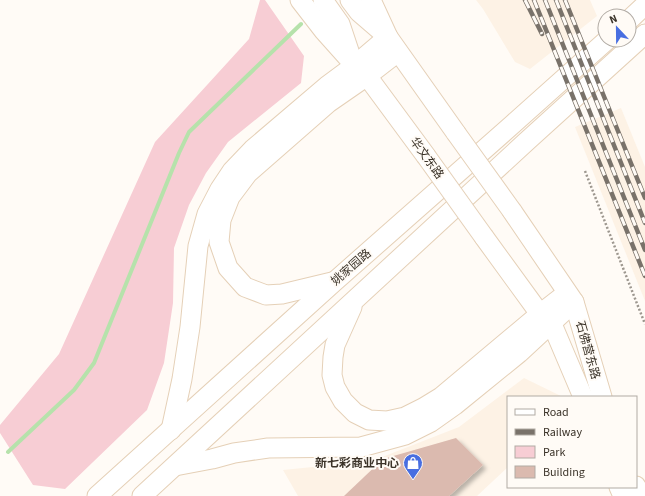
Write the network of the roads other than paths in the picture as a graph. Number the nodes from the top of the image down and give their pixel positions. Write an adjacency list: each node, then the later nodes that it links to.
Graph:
1 (300, 0): 10 (main road)
2 (323, 0): 10 (main road, 华文东路)
3 (350, 0): 8 (main road)
4 (371, 0): 8 (main road)
5 (645, 5): 6 (main road)
6 (637, 12)
7 (645, 34): 13 (main road)
8 (393, 45): 10 (main road); 12 (main road, bridge)
9 (597, 48): 11 (main road, 姚家园路)
10 (361, 71): 11 (main road); 14 (main road, 华文东路, bridge); 17 (main road)
11 (334, 282): 17 (main road, 姚家园路)
12 (570, 297): 14 (main road); 16 (main road, 石佛营东路)
13 (355, 300): 14 (main road); 18 (main road)
14 (546, 319): 15 (main road, 石佛营东路); 18 (main road)
15 (583, 396)
16 (602, 396)
17 (171, 430): 19 (main road, 姚家园路)
18 (175, 466): 20 (main road)
19 (97, 496)
20 (142, 496)

